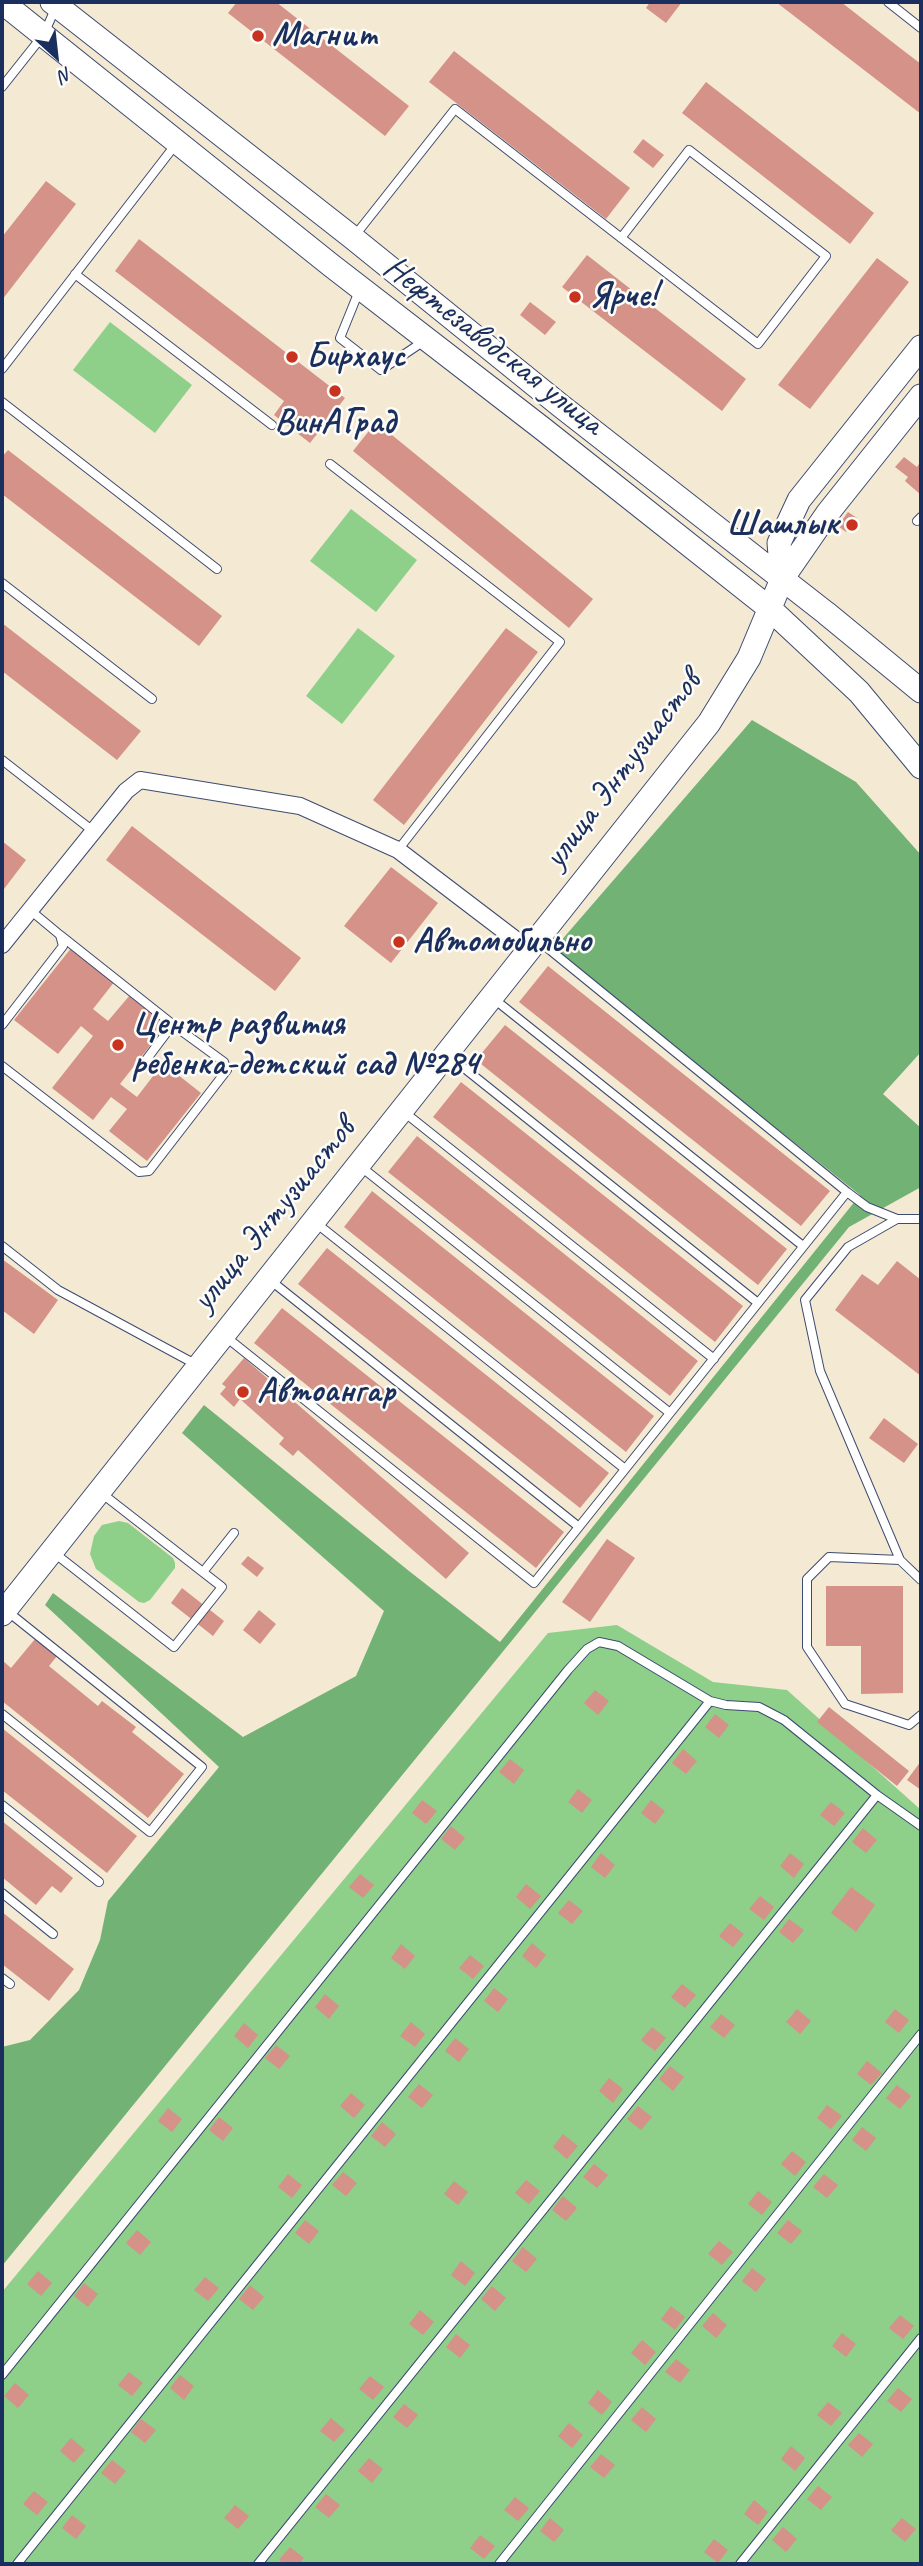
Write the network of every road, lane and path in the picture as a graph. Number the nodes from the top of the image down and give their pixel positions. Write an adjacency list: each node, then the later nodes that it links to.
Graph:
1 (888, 2): 4 (lane)
2 (56, 3): 5 (lane); 9 (main road, Нефтезаводская улица)
3 (4, 6): 5 (main road, Нефтезаводская улица)
4 (921, 28)
5 (44, 34): 6 (lane); 7 (main road, Нефтезаводская улица)
6 (2, 87)
7 (178, 142): 10 (lane); 11 (main road, Нефтезаводская улица)
8 (621, 237): 8 (lane); 9 (lane)
9 (353, 238): 20 (main road, Нефтезаводская улица)
10 (75, 274): 14 (lane); 17 (lane)
11 (360, 288): 12 (main road, Нефтезаводская улица); 12 (lane)
12 (427, 339): 22 (main road, Нефтезаводская улица)
13 (921, 347): 20 (main road, улица Энтузиастов)
14 (2, 369)
15 (921, 396): 20 (main road, улица Энтузиастов)
16 (2, 402): 19 (lane)
17 (272, 425)
18 (330, 464): 28 (lane)
19 (217, 569)
20 (782, 579): 22 (main road, улица Энтузиастов); 23 (main road, Нефтезаводская улица)
21 (2, 583): 24 (lane)
22 (769, 608): 26 (main road, Нефтезаводская улица); 31 (main road, улица Энтузиастов)
23 (921, 691)
24 (152, 699)
25 (2, 760): 27 (lane)
26 (921, 767)
27 (94, 831): 28 (street); 29 (street)
28 (398, 850): 31 (street)
29 (30, 910): 30 (lane); 32 (street)
30 (60, 935): 34 (lane); 35 (lane)
31 (532, 944): 33 (main road, улица Энтузиастов); 41 (lane)
32 (2, 945)
33 (492, 997): 36 (main road, улица Энтузиастов); 46 (lane)
34 (2, 1025)
35 (176, 1027): 37 (lane); 38 (lane)
36 (448, 1055): 39 (main road, улица Энтузиастов); 48 (lane)
37 (143, 1063)
38 (2, 1066)
39 (403, 1111): 40 (main road, улица Энтузиастов); 50 (lane)
40 (358, 1165): 44 (main road, улица Энтузиастов); 52 (lane)
41 (847, 1192): 42 (lane); 46 (lane)
42 (897, 1219): 43 (lane); 58 (lane)
43 (921, 1219)
44 (314, 1221): 47 (main road, улица Энтузиастов); 53 (lane)
45 (2, 1246): 51 (lane)
46 (803, 1246): 48 (lane)
47 (268, 1279): 49 (main road, улица Энтузиастов); 55 (lane)
48 (758, 1303): 50 (lane)
49 (223, 1336): 51 (main road, улица Энтузиастов); 55 (lane)
50 (714, 1359): 52 (lane)
51 (199, 1366): 54 (main road, улица Энтузиастов)
52 (670, 1413): 53 (lane)
53 (625, 1469): 55 (lane)
54 (100, 1492): 57 (main road, улица Энтузиастов); 59 (lane)
55 (579, 1527)
56 (234, 1533): 59 (lane)
57 (53, 1552): 59 (lane); 61 (main road, улица Энтузиастов)
58 (900, 1560): 60 (lane); 64 (lane)
59 (203, 1572)
60 (921, 1580)
61 (3, 1612): 63 (lane)
62 (710, 1701): 65 (lane); 75 (lane); 76 (lane)
63 (2, 1714)
64 (921, 1715)
65 (877, 1795): 67 (lane); 77 (lane)
66 (2, 1805): 68 (lane)
67 (921, 1826)
68 (99, 1882)
69 (2, 1893): 70 (lane)
70 (54, 1934)
71 (2, 1978): 72 (lane)
72 (10, 1984)
73 (921, 2034): 78 (lane)
74 (921, 2338): 79 (lane)
75 (2, 2375)
76 (17, 2564)
77 (258, 2564)
78 (499, 2564)
79 (740, 2564)

